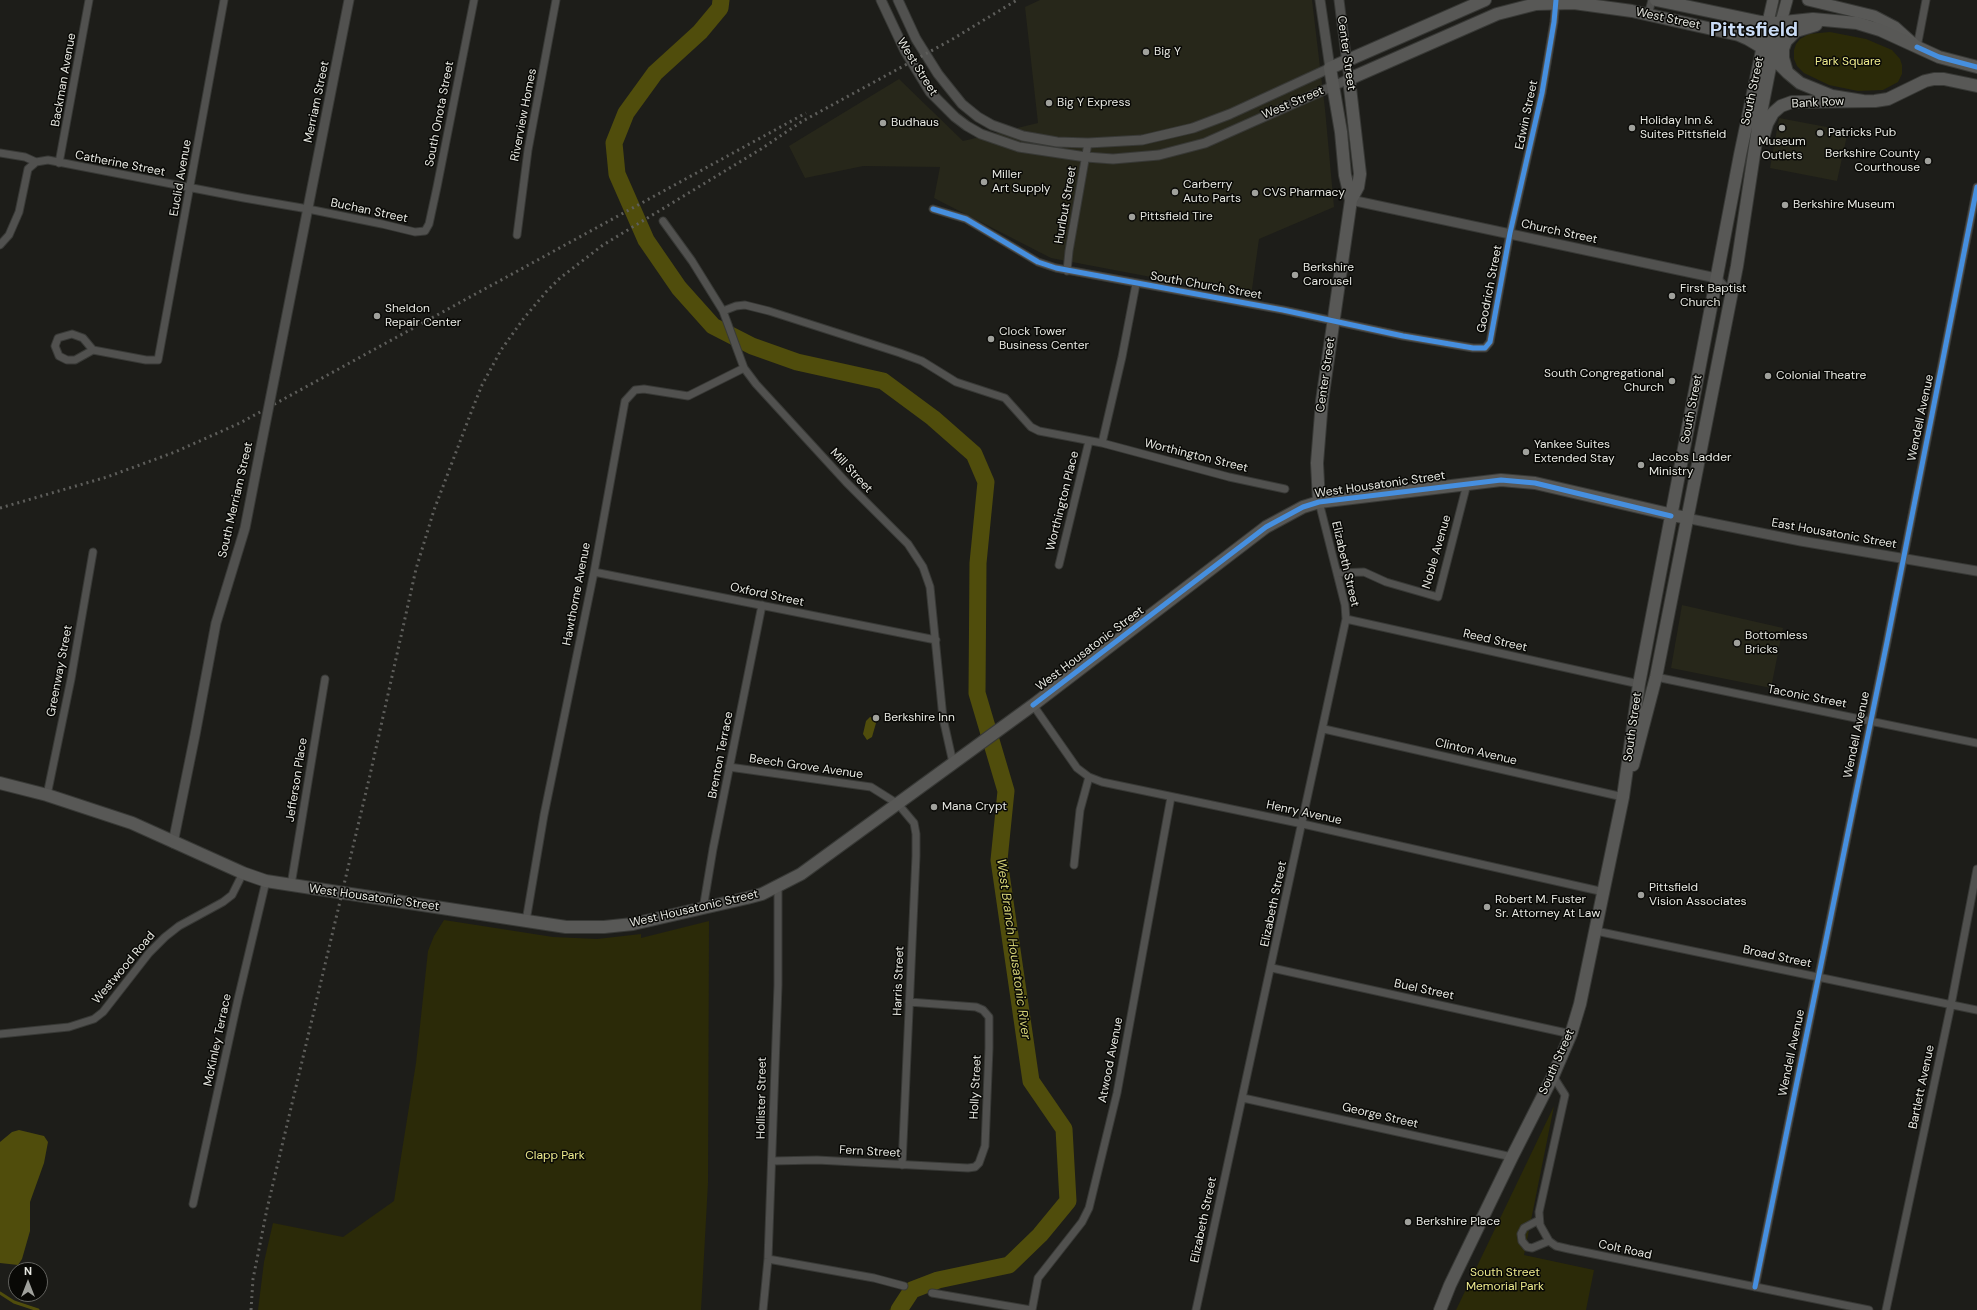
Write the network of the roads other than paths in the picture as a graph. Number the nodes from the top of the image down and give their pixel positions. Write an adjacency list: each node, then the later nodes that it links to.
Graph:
1 (89, 0): 37 (street, Backman Avenue)
2 (224, 0): 40 (street, Euclid Avenue)
3 (349, 0): 42 (street, Merriam Street)
4 (474, 0): 45 (street, South Onota Street)
5 (556, 0): 47 (street, Riverview Homes)
6 (882, 0): 35 (street, West Street)
7 (898, 0): 33 (street, West Street)
8 (1320, 0): 26 (street, Center Street)
9 (1339, 0): 25 (street, Center Street)
10 (1485, 0): 25 (highway, West Street)
11 (1652, 0): 18 (street)
12 (1656, 0): 20 (highway, West Street)
13 (1773, 0): 20 (main road)
14 (1787, 0): 21 (main road)
15 (1808, 0): 22 (main road)
16 (1926, 0): 22 (street)
17 (1556, 1): 18 (highway, West Street); 29 (highway, West Street); 46 (street, Edwin Street)
18 (1648, 15): 23 (highway, West Street)
19 (1843, 20): 21 (highway, West Street); 22 (highway); 28 (highway)
20 (1768, 22): 21 (highway, West Street); 23 (highway, South Street)
21 (1782, 22): 24 (highway)
22 (1917, 47): 27 (highway)
23 (1763, 48): 24 (highway, Bank Row); 50 (highway, South Street)
24 (1772, 57): 28 (highway, Bank Row); 38 (highway)
25 (1347, 60): 26 (highway, West Street); 29 (street, Center Street)
26 (1330, 68): 30 (highway, Center Street); 33 (street, West Street)
27 (1977, 68)
28 (1788, 73): 32 (highway, Bank Row)
29 (1350, 79): 30 (street, West Street); 41 (highway, Center Street)
30 (1333, 86): 35 (street, West Street); 41 (highway, Center Street)
31 (1977, 86): 32 (highway, Bank Row)
32 (1863, 101): 38 (highway, Bank Row)
33 (1088, 143): 35 (street, Hurlbut Street)
34 (0, 153): 36 (street, Catherine Street)
35 (1086, 157): 49 (street, Hurlbut Street)
36 (36, 162): 37 (street, Catherine Street); 48 (street)
37 (59, 163): 40 (street, Catherine Street)
38 (1751, 179): 52 (highway, South Street)
39 (1977, 187): 66 (street, Wendell Avenue)
40 (190, 188): 42 (street, Catherine Street); 56 (street, Euclid Avenue)
41 (1351, 200): 46 (street, Church Street); 54 (highway, Center Street)
42 (308, 209): 45 (street, Buchan Street); 90 (street, South Merriam Street, bridge)
43 (933, 209): 49 (street, South Church Street)
44 (663, 221): 53 (street, Mill Street)
45 (425, 232)
46 (1510, 233): 50 (street, Church Street); 55 (street, Goodrich Street)
47 (517, 235)
48 (0, 245)
49 (1067, 271): 51 (street, South Church Street)
50 (1716, 278): 52 (street); 63 (highway, South Street)
51 (1136, 284): 54 (street, South Church Street); 59 (street)
52 (1731, 295): 64 (highway, South Street)
53 (723, 311): 57 (street, Mill Street); 58 (street, Worthington Street)
54 (1333, 322): 55 (street, South Church Street); 62 (highway, Center Street)
55 (1487, 347)
56 (93, 350): 56 (street)
57 (744, 368): 69 (street, Hawthorne Avenue); 73 (street, Mill Street)
58 (1089, 441): 59 (street, Worthington Street); 67 (street, Worthington Place)
59 (1102, 443): 61 (street, Worthington Street)
60 (1467, 484): 62 (highway, West Housatonic Street); 63 (highway, West Housatonic Street); 70 (street, Noble Avenue)
61 (1285, 489)
62 (1319, 502): 70 (street, Elizabeth Street); 77 (highway, West Housatonic Street)
63 (1671, 516): 64 (highway, West Housatonic Street); 76 (highway, South Street)
64 (1686, 518): 66 (street, East Housatonic Street); 74 (highway, South Street)
65 (93, 552): 85 (street, Greenway Street)
66 (1904, 558): 68 (street, East Housatonic Street); 78 (street, Wendell Avenue)
67 (1059, 565)
68 (1977, 571)
69 (594, 572): 71 (street, Oxford Street); 99 (street, Hawthorne Avenue)
70 (1337, 573): 72 (street, Elizabeth Street)
71 (762, 605): 73 (street, Oxford Street); 82 (street, Brenton Terrace)
72 (1346, 619): 76 (street, Reed Street); 79 (street, Elizabeth Street)
73 (936, 640): 81 (street, Mill Street)
74 (1656, 677): 78 (street, Taconic Street); 86 (highway, South Street)
75 (325, 679): 95 (street, Jefferson Place)
76 (1639, 684): 86 (highway, South Street)
77 (1033, 705): 81 (highway, West Housatonic Street); 83 (street, Henry Avenue)
78 (1871, 721): 80 (street, Taconic Street); 102 (street, Wendell Avenue)
79 (1324, 729): 86 (street, Clinton Avenue); 89 (street, Elizabeth Street)
80 (1977, 743)
81 (958, 760): 88 (highway, West Housatonic Street)
82 (729, 767): 88 (street, Beech Grove Avenue); 98 (street, Brenton Terrace)
83 (1089, 777): 87 (street, Henry Avenue); 91 (street)
84 (0, 783): 85 (highway, West Housatonic Street)
85 (47, 795): 90 (highway, West Housatonic Street)
86 (1623, 796): 97 (highway, South Street)
87 (1171, 797): 89 (street, Henry Avenue); 122 (street, Atwood Avenue)
88 (898, 804): 96 (highway, West Housatonic Street); 103 (street, Harris Street)
89 (1302, 824): 97 (street, Henry Avenue); 101 (street, Elizabeth Street)
90 (173, 843): 93 (highway, West Housatonic Street)
91 (1074, 865)
92 (1977, 869): 104 (street, Bartlett Avenue)
93 (242, 873): 94 (highway, West Housatonic Street); 106 (street, Westwood Road)
94 (266, 881): 95 (highway, West Housatonic Street); 114 (street, McKinley Terrace)
95 (291, 885): 99 (highway, West Housatonic Street)
96 (778, 886): 98 (highway, West Housatonic Street); 111 (street, Hollister Street)
97 (1604, 892): 100 (highway, South Street)
98 (703, 909): 99 (highway, West Housatonic Street)
99 (526, 921)
100 (1596, 931): 102 (street, Broad Street); 107 (highway, South Street)
101 (1272, 968): 107 (street, Buel Street); 109 (street, Elizabeth Street)
102 (1818, 977): 104 (street, Broad Street); 119 (street, Wendell Avenue)
103 (909, 1002): 112 (street, Harris Street); 113 (street, Holly Street)
104 (1951, 1005): 105 (street, Broad Street); 126 (street, Bartlett Avenue)
105 (1977, 1010)
106 (0, 1034)
107 (1571, 1034): 108 (highway, South Street)
108 (1553, 1076): 110 (highway, South Street); 115 (street)
109 (1243, 1098): 110 (street, George Street); 123 (street, Elizabeth Street)
110 (1512, 1157): 124 (highway, South Street)
111 (772, 1161): 112 (street, Fern Street); 117 (street, Hollister Street)
112 (902, 1165): 113 (street, Fern Street)
113 (968, 1168)
114 (193, 1204)
115 (1539, 1220): 116 (street); 116 (street)
116 (1549, 1241): 119 (street, Colt Road)
117 (768, 1258): 118 (street); 121 (street, Hollister Street)
118 (904, 1286)
119 (1755, 1287): 125 (street, Colt Road)
120 (932, 1292): 122 (street)
121 (763, 1310)
122 (1031, 1310)
123 (1196, 1310)
124 (1440, 1310)
125 (1868, 1310)
126 (1886, 1310)

